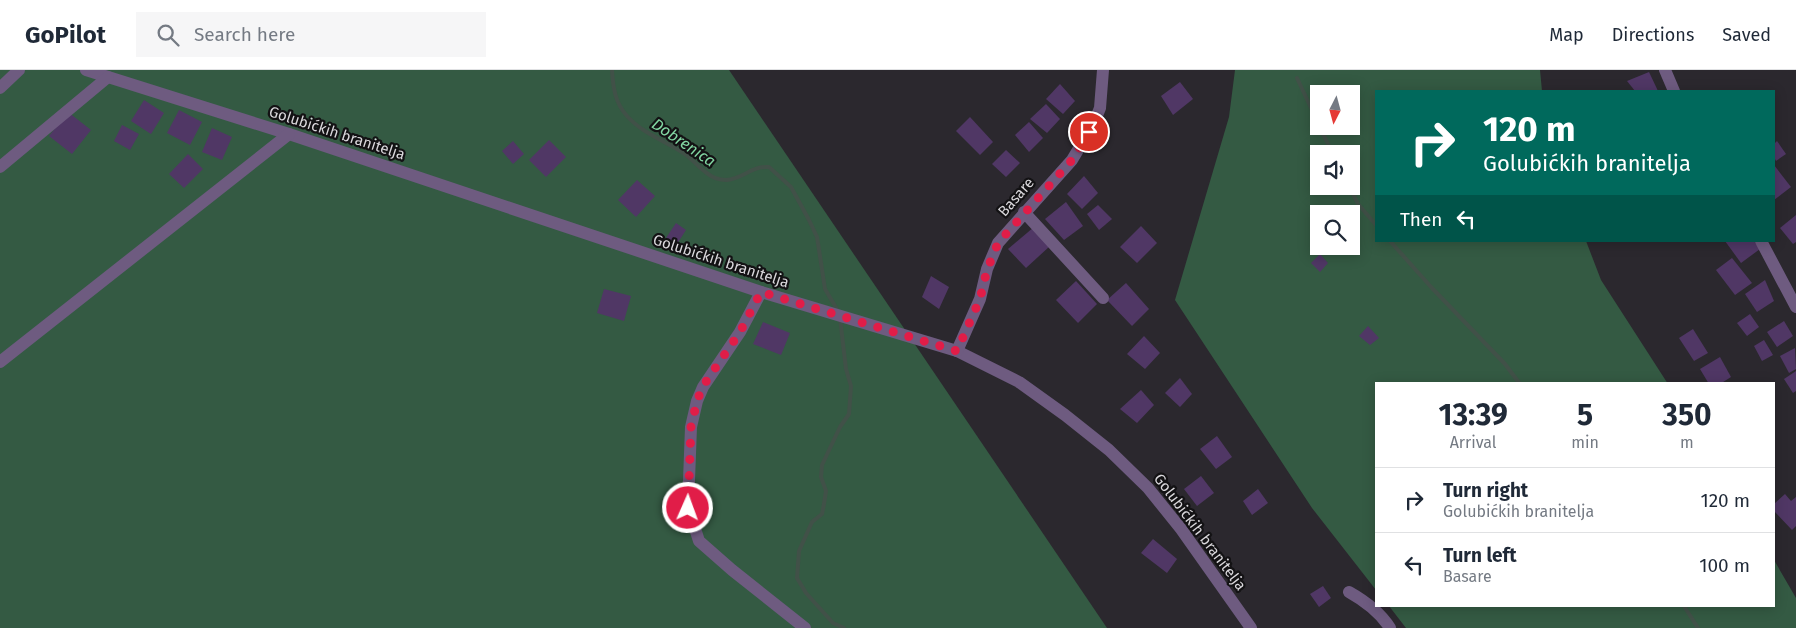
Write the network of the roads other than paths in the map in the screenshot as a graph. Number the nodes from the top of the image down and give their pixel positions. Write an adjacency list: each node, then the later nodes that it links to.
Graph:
1 (20, 70): 6 (street)
2 (86, 70): 5 (street, Golubićkih branitelja)
3 (1103, 70): 10 (street, Basare)
4 (1665, 70): 7 (street)
5 (108, 77): 8 (street, Golubićkih branitelja); 9 (street)
6 (0, 88)
7 (1674, 90)
8 (289, 134): 12 (street, Golubićkih branitelja); 16 (street)
9 (0, 167)
10 (1024, 212): 13 (street); 15 (street, Basare)
11 (1762, 242): 14 (street)
12 (761, 292): 15 (street, Golubićkih branitelja); 18 (street)
13 (1104, 298)
14 (1796, 307)
15 (957, 351): 19 (street, Golubićkih branitelja)
16 (0, 362)
17 (1349, 592): 20 (street)
18 (805, 628)
19 (1251, 628)
20 (1390, 628)

